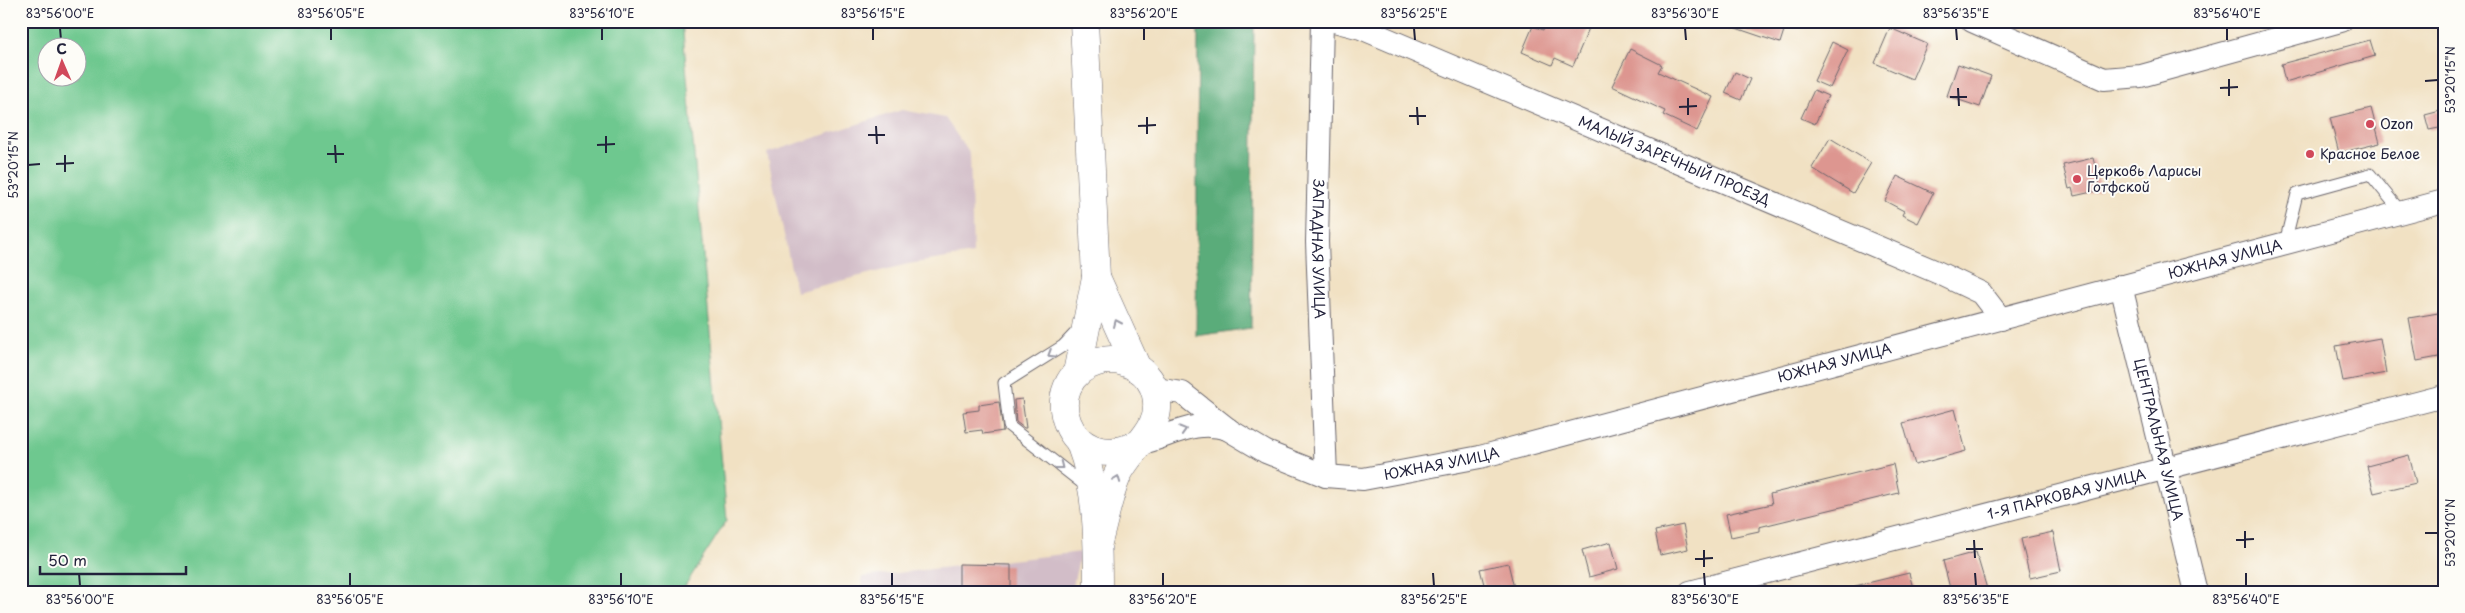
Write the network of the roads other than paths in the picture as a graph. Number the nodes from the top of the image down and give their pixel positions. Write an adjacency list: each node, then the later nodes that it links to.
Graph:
1 (1084, 21): 9 (street)
2 (1322, 21): 21 (street, ЗАПАДНАЯ УЛИЦА)
3 (1334, 21): 11 (street, МАЛЫЙ ЗАРЕЧНЫЙ ПРОЕЗД)
4 (1972, 21): 5 (street)
5 (2340, 21)
6 (2444, 201): 7 (street, ЮЖНАЯ УЛИЦА)
7 (2401, 212): 8 (street, ЮЖНАЯ УЛИЦА); 8 (lane)
8 (2285, 244): 10 (street, ЮЖНАЯ УЛИЦА)
9 (1096, 276): 12 (street); 13 (street, one-way to 9)
10 (2121, 286): 11 (street, ЮЖНАЯ УЛИЦА); 20 (street, ЦЕНТРАЛЬНАЯ УЛИЦА)
11 (2001, 318): 21 (street, ЮЖНАЯ УЛИЦА)
12 (1087, 322): 14 (street); 22 (lane, one-way to 22)
13 (1137, 368): 14 (street); 15 (street)
14 (1077, 373): 18 (street)
15 (1155, 389): 17 (street); 19 (street)
16 (2444, 396): 20 (street, 1-Я ПАРКОВАЯ УЛИЦА)
17 (1229, 430): 19 (street, one-way to 17); 21 (street, ЮЖНАЯ УЛИЦА)
18 (1080, 443): 19 (street); 22 (street)
19 (1138, 444): 23 (street, one-way to 19)
20 (2165, 468): 25 (street, 1-Я ПАРКОВАЯ УЛИЦА); 26 (street, ЦЕНТРАЛЬНАЯ УЛИЦА)
21 (1326, 476)
22 (1092, 491): 23 (street)
23 (1098, 542): 24 (street)
24 (1098, 592)
25 (1690, 592)
26 (2196, 592)

